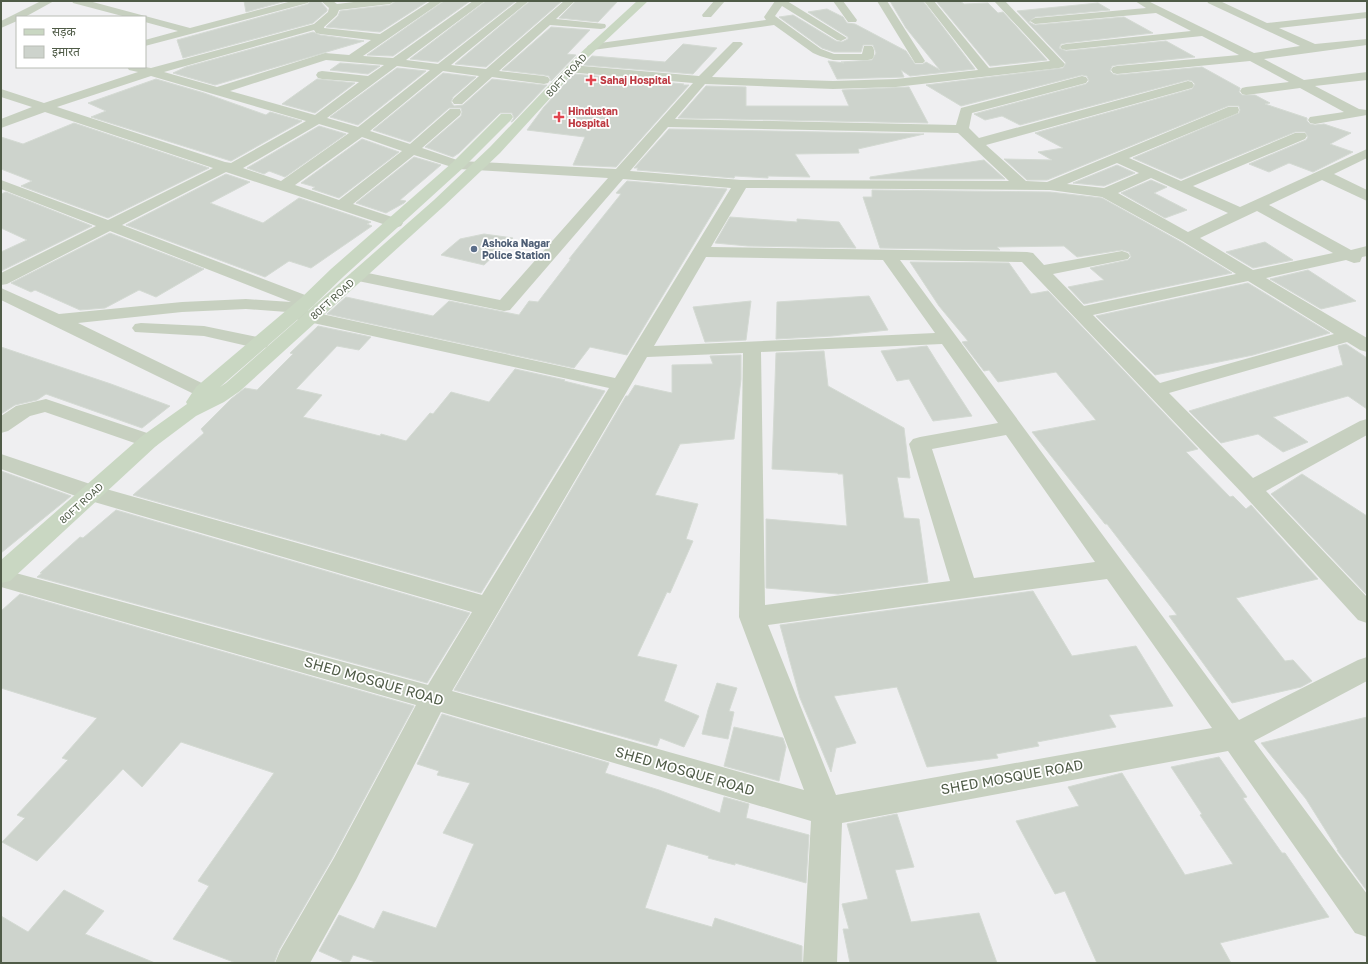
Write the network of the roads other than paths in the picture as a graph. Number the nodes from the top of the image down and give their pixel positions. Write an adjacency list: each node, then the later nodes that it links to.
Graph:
1 (49, 1): 26 (street)
2 (77, 1): 22 (street)
3 (114, 1): 22 (street)
4 (304, 1): 42 (street)
5 (390, 1): 21 (street)
6 (438, 1): 45 (street)
7 (480, 1): 33 (street)
8 (524, 1): 39 (street)
9 (570, 1): 31 (street)
10 (630, 1): 37 (main road)
11 (643, 1): 51 (main road, 80FT ROAD)
12 (720, 1): 24 (street)
13 (780, 1): 34 (street); 46 (street)
14 (838, 1): 30 (street)
15 (882, 1): 60 (street)
16 (929, 1): 67 (street)
17 (999, 1): 67 (street)
18 (1140, 1): 23 (street)
19 (1215, 2): 20 (street); 38 (street)
20 (1239, 2)
21 (330, 4): 36 (street)
22 (100, 7): 27 (street)
23 (1157, 10): 32 (street); 44 (street)
24 (707, 15)
25 (1367, 15): 38 (street)
26 (19, 16)
27 (134, 16)
28 (16, 18): 35 (street)
29 (146, 19): 42 (street)
30 (852, 20)
31 (546, 21): 37 (street); 43 (street)
32 (1035, 21)
33 (449, 22): 39 (street); 61 (street)
34 (774, 22): 51 (street); 54 (street)
35 (1, 25)
36 (318, 26): 45 (street); 66 (street)
37 (601, 26): 72 (main road)
38 (1266, 26): 55 (street)
39 (491, 27): 40 (street); 50 (street)
40 (506, 28)
41 (520, 30): 43 (street)
42 (192, 31): 48 (street)
43 (535, 32): 57 (street)
44 (1203, 33): 52 (street); 58 (street)
45 (382, 38): 59 (street)
46 (841, 38)
47 (1367, 42): 55 (street)
48 (146, 43)
49 (737, 44): 73 (street)
50 (466, 47): 53 (street); 63 (street)
51 (593, 47): 64 (main road, 80FT ROAD)
52 (1066, 47)
53 (481, 48)
54 (868, 48)
55 (1313, 48): 58 (street)
56 (496, 50): 57 (street)
57 (512, 51): 68 (street)
58 (1252, 57): 65 (street); 75 (street)
59 (352, 58): 61 (street); 77 (street)
60 (919, 61)
61 (395, 62): 63 (street); 71 (street)
62 (137, 68): 66 (street)
63 (442, 68): 68 (street); 88 (street)
64 (571, 69): 73 (street); 95 (main road, 80FT ROAD)
65 (1117, 70)
66 (151, 72): 77 (street); 80 (street)
67 (986, 72): 73 (street)
68 (488, 73): 72 (street); 91 (street)
69 (322, 75): 71 (street)
70 (1367, 76): 75 (street)
71 (370, 80): 83 (street)
72 (544, 80): 94 (main road)
73 (702, 80): 85 (street)
74 (1082, 80): 87 (street)
75 (1302, 84): 78 (street); 82 (street)
76 (1188, 85): 90 (street)
77 (217, 91): 83 (street)
78 (1246, 91)
79 (1, 93): 80 (street)
80 (44, 107): 86 (street); 96 (street)
81 (1233, 110): 93 (street)
82 (1362, 113): 84 (street)
83 (317, 120): 88 (street); 96 (street)
84 (1315, 120)
85 (664, 123): 87 (street); 98 (street)
86 (1, 124)
87 (962, 129): 90 (street)
88 (360, 132): 91 (street); 102 (street)
89 (1300, 136): 105 (street)
90 (977, 143): 103 (street)
91 (413, 149): 94 (street); 108 (street)
92 (1367, 153): 99 (street)
93 (1118, 158): 97 (street); 104 (street)
94 (458, 165): 95 (street); 111 (main road)
95 (477, 166): 98 (street); 121 (main road, 80FT ROAD)
96 (229, 167): 102 (street); 112 (street)
97 (1150, 172): 105 (street); 106 (street)
98 (620, 174): 101 (street); 121 (street)
99 (1322, 174): 107 (street); 109 (street)
100 (1, 184): 112 (street)
101 (741, 184): 103 (street); 115 (street)
102 (285, 186): 108 (street)
103 (1022, 186): 104 (street)
104 (1050, 186): 106 (street)
105 (1181, 186): 110 (street)
106 (1106, 193): 113 (street)
107 (1367, 196)
108 (343, 204): 111 (street)
109 (1257, 205): 110 (street); 117 (street)
110 (1240, 213): 113 (street)
111 (394, 222): 125 (main road)
112 (109, 226): 123 (street); 125 (street)
113 (1188, 238): 122 (street)
114 (1367, 251): 117 (street)
115 (700, 252): 116 (street); 134 (street)
116 (888, 255): 120 (street); 130 (street)
117 (1348, 255): 119 (street); 122 (street)
118 (1122, 256): 120 (street)
119 (1367, 265)
120 (1041, 271): 126 (street)
121 (358, 276): 125 (main road, 80FT ROAD)
122 (1252, 276): 126 (street); 129 (street)
123 (1, 280)
124 (1, 293): 127 (street)
125 (303, 310): 127 (street); 131 (main road); 135 (street); 138 (main road, 80FT ROAD)
126 (1080, 312): 136 (street)
127 (56, 320): 137 (street)
128 (141, 328): 131 (street)
129 (1349, 335): 132 (street); 136 (street)
130 (948, 338): 133 (street); 141 (street)
131 (260, 343): 137 (main road)
132 (1367, 346)
133 (752, 347): 134 (street); 151 (street)
134 (641, 352): 135 (street)
135 (621, 385): 149 (street)
136 (1156, 390): 144 (street)
137 (204, 391): 138 (main road)
138 (189, 411): 142 (main road, 80FT ROAD)
139 (1, 426): 142 (street)
140 (1367, 426): 144 (street)
141 (1012, 427): 147 (street); 148 (street)
142 (149, 441): 145 (main road, 80FT ROAD)
143 (1, 461): 145 (street)
144 (1251, 488): 150 (street)
145 (92, 493): 146 (main road, 80FT ROAD); 149 (street)
146 (3, 569): 153 (street, SHED MOSQUE ROAD)
147 (1114, 569): 148 (street); 154 (street)
148 (965, 589): 151 (street)
149 (488, 607): 153 (street)
150 (1367, 612)
151 (752, 617): 155 (street)
152 (1367, 668): 154 (street, SHED MOSQUE ROAD)
153 (434, 698): 155 (street, SHED MOSQUE ROAD); 157 (street)
154 (1234, 737): 155 (street, SHED MOSQUE ROAD); 156 (street)
155 (826, 811): 158 (street)
156 (1367, 921)
157 (292, 963)
158 (820, 963)

